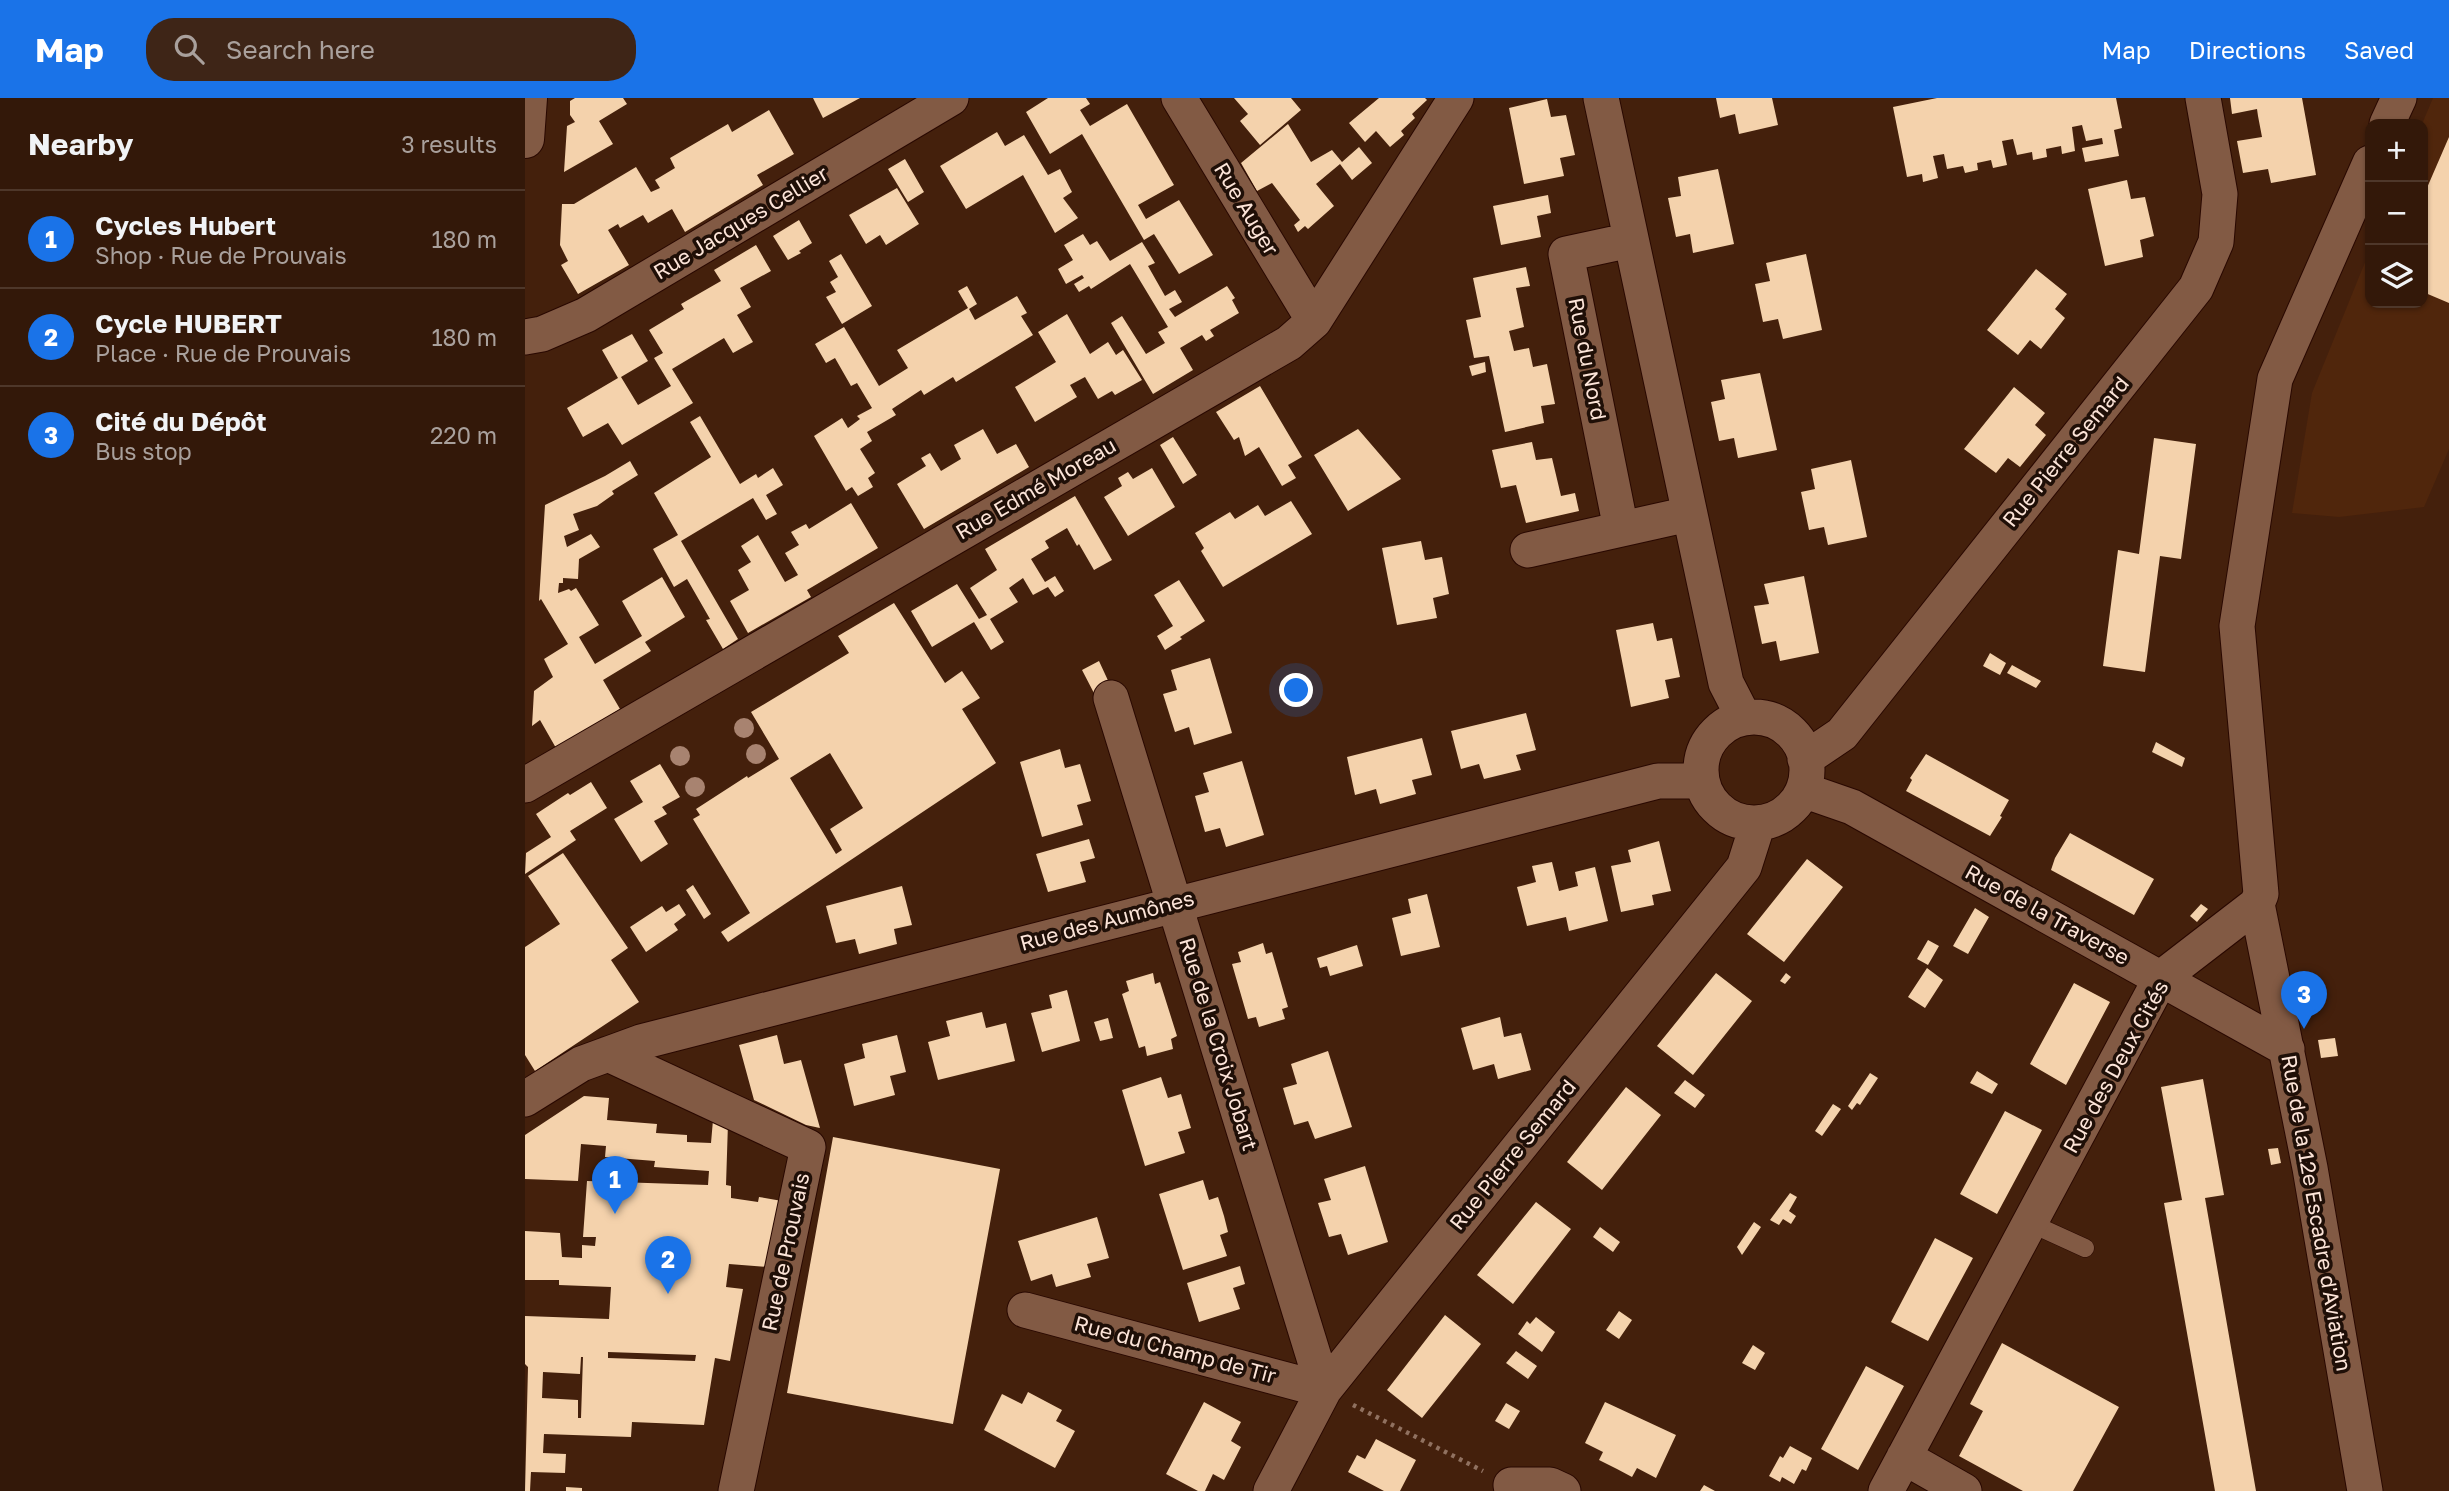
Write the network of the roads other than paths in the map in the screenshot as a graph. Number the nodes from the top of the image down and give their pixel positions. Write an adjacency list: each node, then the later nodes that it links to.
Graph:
1 (528, 98): 9 (main road)
2 (950, 98): 13 (street, Rue Jacques Cellier)
3 (1179, 98): 12 (street, Rue Auger)
4 (1456, 98): 12 (street, Rue Edmé Moreau)
5 (1601, 98): 11 (street)
6 (2203, 98): 19 (street, Rue Pierre Semard)
7 (2399, 98): 8 (street)
8 (2389, 119)
9 (525, 139)
10 (2365, 174): 24 (street, Rue de la 12e Escadre d'Aviation)
11 (1631, 240): 14 (street); 15 (street, Rue du Nord)
12 (1314, 321): 21 (street, Rue Edmé Moreau)
13 (525, 337)
14 (1689, 514): 15 (street); 18 (street)
15 (1621, 529): 16 (street)
16 (1528, 550)
17 (1111, 698): 23 (street, Rue de la Croix Jobart)
18 (1744, 718): 19 (street); 20 (street)
19 (1804, 774): 22 (street); 25 (street, Rue de la Traverse)
20 (1702, 781): 22 (street); 23 (street, Rue des Aumônes)
21 (525, 785)
22 (1758, 823): 32 (street, Rue Pierre Semard)
23 (1174, 904): 27 (street, Rue des Aumônes); 32 (street, Rue de la Croix Jobart)
24 (2257, 904): 25 (street, Rue des Deux Cités); 26 (street, Rue de la 12e Escadre d'Aviation)
25 (2161, 978): 26 (street, Rue de la Traverse); 29 (street, Rue des Deux Cités)
26 (2287, 1049): 40 (street, Rue de la 12e Escadre d'Aviation)
27 (608, 1054): 28 (street, Rue des Aumônes); 35 (street, Rue de Prouvais)
28 (525, 1099)
29 (2030, 1223): 30 (lane); 33 (street, Rue des Deux Cités)
30 (2085, 1248)
31 (1025, 1310): 32 (street, Rue du Champ de Tir)
32 (1324, 1390): 36 (street, Rue Pierre Semard)
33 (1904, 1457): 38 (street, Rue des Deux Cités); 39 (street)
34 (1512, 1488): 37 (street)
35 (736, 1491)
36 (1271, 1491)
37 (1563, 1491)
38 (1886, 1491)
39 (1964, 1491)
40 (2365, 1491)

